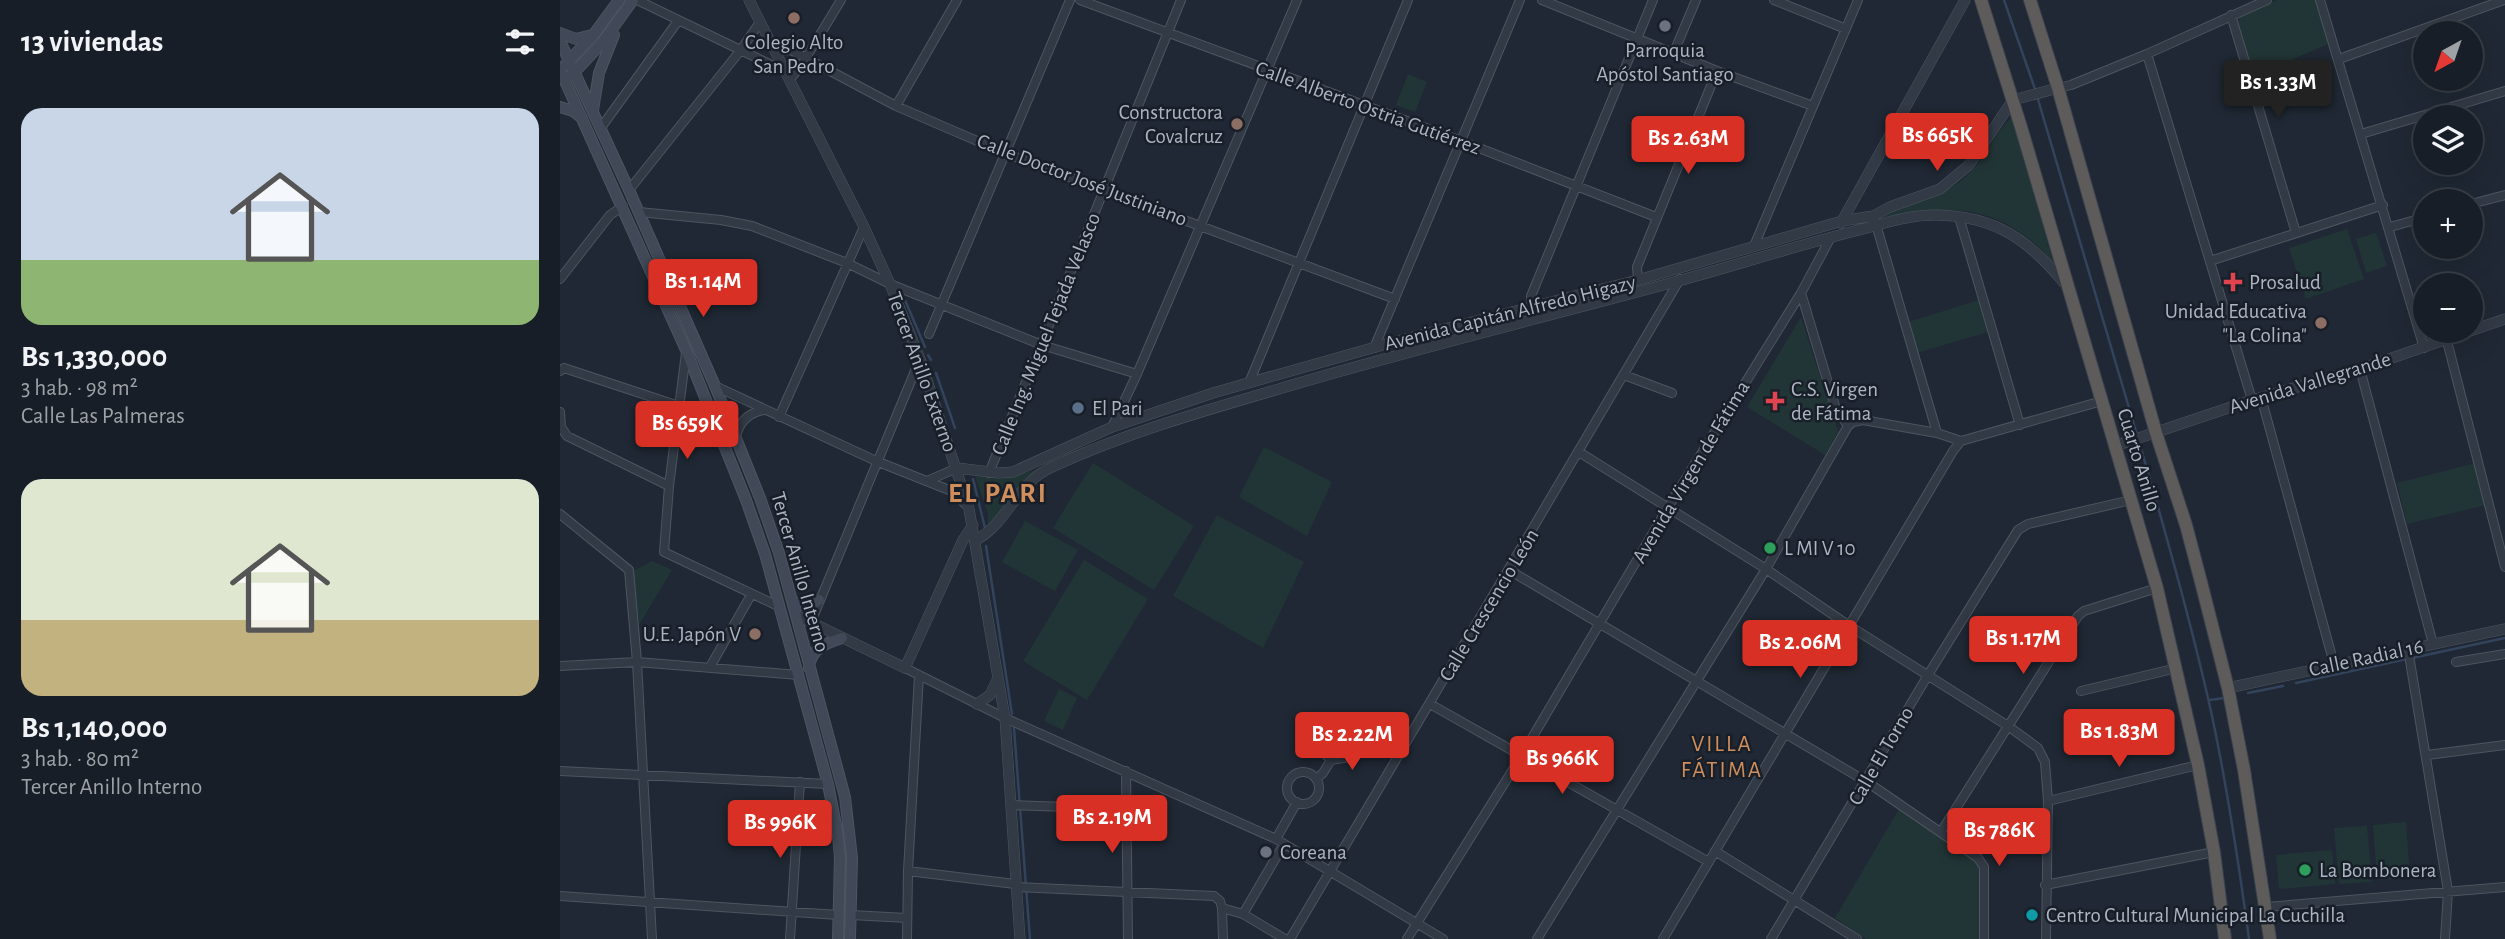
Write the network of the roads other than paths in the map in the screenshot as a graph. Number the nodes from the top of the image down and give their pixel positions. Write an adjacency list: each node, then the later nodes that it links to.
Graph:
1 (619, 0): 30 (main road)
2 (635, 0): 24 (main road); 25 (street)
3 (750, 0): 26 (street, Tercer Anillo Externo)
4 (841, 0): 37 (street)
5 (957, 0): 50 (street)
6 (1070, 0): 57 (street)
7 (1080, 0): 28 (street, Calle Alberto Ostria Gutiérrez)
8 (1181, 0): 28 (street, Calle Ing. Miguel Tejada Velasco)
9 (1297, 0): 41 (street)
10 (1408, 0): 49 (street)
11 (1520, 0): 56 (street)
12 (1542, 0): 31 (street)
13 (1653, 0): 31 (street)
14 (1696, 0): 35 (street)
15 (1774, 0): 27 (street)
16 (1858, 0): 27 (street)
17 (1965, 0): 68 (street, Avenida Virgen de Fátima)
18 (1981, 0): 48 (highway, Cuarto Anillo)
19 (2030, 0): 46 (highway, Cuarto Anillo)
20 (2267, 0): 23 (street)
21 (2320, 0): 38 (street)
22 (2504, 0): 38 (street)
23 (2231, 15): 36 (street); 74 (street)
24 (620, 20): 43 (main road); 53 (main road)
25 (678, 21): 33 (street); 54 (street)
26 (760, 22): 33 (street); 34 (street, Tercer Anillo Externo)
27 (1846, 29): 51 (street)
28 (1168, 32): 41 (street, Calle Alberto Ostria Gutiérrez); 60 (street, Calle Ing. Miguel Tejada Velasco)
29 (560, 33): 30 (main road)
30 (594, 34): 39 (main road)
31 (1637, 38): 35 (street); 58 (street)
32 (560, 41): 39 (main road, Tercer Anillo Interno)
33 (740, 51): 44 (street); 59 (street)
34 (775, 51): 37 (street, Calle Doctor José Justiniano); 44 (street, Tercer Anillo Externo)
35 (1674, 52): 42 (street)
36 (2147, 54): 46 (street); 77 (street)
37 (806, 58): 44 (street); 50 (street, Calle Doctor José Justiniano)
38 (2339, 59): 55 (street)
39 (569, 61): 40 (main road); 43 (main road, Tercer Anillo Interno)
40 (560, 70): 45 (main road, Tercer Anillo Interno)
41 (1267, 71): 49 (street, Calle Alberto Ostria Gutiérrez); 71 (street)
42 (1717, 71): 51 (street); 66 (street)
43 (574, 72): 45 (main road); 53 (main road, Tercer Anillo Interno)
44 (788, 75): 72 (street, Tercer Anillo Externo)
45 (563, 84): 53 (main road, Tercer Anillo Interno)
46 (2052, 90): 48 (street); 123 (highway, Cuarto Anillo)
47 (2505, 91): 55 (street)
48 (2018, 98): 69 (street, Avenida Capitán Alfredo Higazy); 87 (highway, Cuarto Anillo)
49 (1364, 105): 56 (street, Calle Alberto Ostria Gutiérrez); 79 (street)
50 (896, 106): 57 (street, Calle Doctor José Justiniano)
51 (1813, 106): 76 (street)
52 (560, 107): 53 (main road)
53 (587, 115): 54 (main road, Tercer Anillo Interno); 64 (main road, Tercer Anillo Interno)
54 (600, 128): 59 (main road, Tercer Anillo Interno)
55 (2361, 134): 63 (street)
56 (1461, 141): 58 (street, Calle Alberto Ostria Gutiérrez); 89 (street)
57 (1006, 153): 60 (street, Calle Doctor José Justiniano); 91 (street)
58 (1575, 186): 66 (street, Calle Alberto Ostria Gutiérrez); 92 (street)
59 (629, 190): 65 (main road, Tercer Anillo Interno)
60 (1105, 190): 71 (street, Calle Doctor José Justiniano); 100 (street, Calle Ing. Miguel Tejada Velasco)
61 (2505, 195): 62 (street)
62 (2483, 201)
63 (2383, 205): 73 (street); 74 (street)
64 (623, 206): 80 (main road, Tercer Anillo Interno); 82 (street)
65 (639, 212): 78 (street); 83 (main road, Tercer Anillo Interno)
66 (1656, 217): 84 (street)
67 (1959, 217): 69 (street, Avenida Capitán Alfredo Higazy); 87 (street, Avenida Capitán Alfredo Higazy); 119 (street)
68 (1842, 221): 69 (street, Avenida Capitán Alfredo Higazy); 75 (street, Avenida Virgen de Fátima); 76 (street, Avenida Capitán Alfredo Higazy)
69 (1874, 221): 75 (street, Avenida Capitán Alfredo Higazy); 122 (street)
70 (2413, 221): 73 (street)
71 (1201, 226): 79 (street, Calle Doctor José Justiniano); 108 (street)
72 (864, 227): 78 (street); 86 (street, Tercer Anillo Externo)
73 (2390, 227): 102 (street)
74 (2296, 233): 77 (street)
75 (1830, 237): 85 (street, Avenida Capitán Alfredo Higazy); 88 (street, Avenida Virgen de Fátima)
76 (1754, 246): 81 (street, Avenida Capitán Alfredo Higazy)
77 (2210, 261): 113 (street)
78 (847, 263): 86 (street); 118 (street)
79 (1298, 263): 89 (street, Calle Doctor José Justiniano); 110 (street)
80 (650, 266): 83 (main road); 90 (main road, Tercer Anillo Interno)
81 (1680, 268): 84 (street, Avenida Capitán Alfredo Higazy); 85 (street)
82 (560, 279)
83 (669, 280): 94 (main road, Tercer Anillo Interno)
84 (1638, 280): 92 (street, Avenida Capitán Alfredo Higazy)
85 (1680, 280): 103 (street, Avenida Capitán Alfredo Higazy); 109 (street, Calle Crescencio León)
86 (890, 284): 91 (street); 104 (street, Tercer Anillo Externo)
87 (2068, 288): 114 (highway, Cuarto Anillo)
88 (1801, 293): 120 (street); 135 (street, Avenida Virgen de Fátima)
89 (1395, 299): 101 (street)
90 (666, 304): 94 (main road); 106 (main road, Tercer Anillo Interno)
91 (941, 305): 96 (street); 100 (street)
92 (1532, 307): 97 (street, Avenida Capitán Alfredo Higazy)
93 (2505, 319): 95 (street, Avenida Vallegrande)
94 (686, 320): 111 (main road, Tercer Anillo Interno)
95 (2483, 327)
96 (929, 334)
97 (1397, 341): 101 (street, Avenida Capitán Alfredo Higazy); 103 (street)
98 (2440, 343): 102 (street, Avenida Vallegrande)
99 (2448, 343): 141 (street)
100 (1042, 345): 108 (street); 130 (street, Calle Ing. Miguel Tejada Velasco)
101 (1374, 348): 110 (street, Avenida Capitán Alfredo Higazy)
102 (2424, 348): 105 (street, Avenida Vallegrande)
103 (1400, 355): 140 (street, Avenida Capitán Alfredo Higazy)
104 (920, 359): 128 (street); 129 (street, Tercer Anillo Externo)
105 (2360, 369): 113 (street, Avenida Vallegrande); 156 (street)
106 (688, 370): 115 (street); 144 (main road, Tercer Anillo Interno)
107 (560, 371): 115 (street)
108 (1137, 374): 121 (street)
109 (1624, 375): 112 (street); 127 (street, Calle Crescencio León)
110 (1250, 383): 121 (street, Avenida Capitán Alfredo Higazy)
111 (715, 386): 116 (street); 124 (main road, Tercer Anillo Interno)
112 (1672, 393)
113 (2256, 399): 123 (street, Avenida Vallegrande); 161 (street)
114 (2102, 401): 119 (street); 126 (highway, Cuarto Anillo)
115 (679, 406): 132 (street)
116 (764, 410): 118 (street); 124 (street)
117 (560, 412): 132 (street)
118 (779, 417): 128 (street)
119 (2020, 425): 125 (street)
120 (1848, 426): 122 (street); 142 (street)
121 (1112, 427): 130 (street, Avenida Capitán Alfredo Higazy)
122 (1937, 433): 125 (street)
123 (2150, 435): 126 (street, Avenida Vallegrande); 171 (highway, Cuarto Anillo)
124 (736, 438): 147 (main road, Tercer Anillo Interno)
125 (1961, 442): 153 (street)
126 (2115, 446): 133 (highway, Cuarto Anillo)
127 (1579, 452): 135 (street); 143 (street, Calle Crescencio León)
128 (876, 461): 131 (street); 148 (street)
129 (957, 468): 130 (street, Avenida Capitán Alfredo Higazy); 131 (street); 134 (street, Tercer Anillo Externo)
130 (989, 473)
131 (927, 481): 134 (street)
132 (669, 486): 146 (street)
133 (2131, 500): 145 (highway, Cuarto Anillo); 168 (street, Calle El Torno)
134 (970, 509): 138 (street, Tercer Anillo Externo)
135 (1667, 509): 142 (street); 152 (street, Avenida Virgen de Fátima)
136 (560, 514): 137 (street)
137 (568, 521): 139 (street); 160 (street)
138 (973, 525): 140 (street, Tercer Anillo Externo); 164 (street)
139 (560, 528)
140 (976, 540): 166 (street, Tercer Anillo Externo)
141 (2505, 566)
142 (1766, 569): 153 (street); 170 (street)
143 (1509, 570): 152 (street); 174 (street, Calle Crescencio León)
144 (771, 575): 149 (main road, Tercer Anillo Interno); 150 (main road)
145 (2157, 589): 165 (highway, Cuarto Anillo); 176 (street)
146 (751, 595): 149 (street); 163 (street)
147 (792, 600): 148 (main road); 150 (main road, Tercer Anillo Interno)
148 (819, 600): 151 (street)
149 (780, 607): 169 (main road, Tercer Anillo Interno)
150 (796, 615): 151 (street); 169 (main road, Tercer Anillo Interno); 169 (main road)
151 (810, 622): 155 (street)
152 (1600, 623): 170 (street); 179 (street, Avenida Virgen de Fátima)
153 (1848, 625): 168 (street); 177 (street)
154 (2505, 629): 156 (street, Calle Radial 16)
155 (842, 638): 164 (street); 169 (main road)
156 (2433, 643): 157 (street, Calle Radial 16)
157 (2408, 649): 161 (street, Calle Radial 16); 180 (street)
158 (2505, 654): 159 (street)
159 (2456, 662)
160 (637, 663): 162 (street); 163 (street); 185 (street)
161 (2334, 664): 171 (street, Calle Radial 16)
162 (560, 666)
163 (710, 667): 169 (street)
164 (905, 668): 167 (street)
165 (2177, 668): 172 (street); 182 (highway, Cuarto Anillo)
166 (999, 674): 173 (street); 175 (street, Tercer Anillo Externo)
167 (919, 675): 173 (street); 201 (street)
168 (1928, 675): 176 (street); 188 (street, Calle El Torno)
169 (803, 677): 189 (main road, Tercer Anillo Interno); 190 (main road, Tercer Anillo Interno)
170 (1697, 682): 177 (street); 195 (street)
171 (2228, 688): 211 (highway, Cuarto Anillo)
172 (2081, 691)
173 (977, 704): 175 (street)
174 (1430, 705): 179 (street); 202 (street, Calle Crescencio León)
175 (1007, 718): 184 (street); 193 (street, Tercer Anillo Externo)
176 (2008, 726): 191 (street); 196 (street)
177 (1786, 734): 188 (street); 198 (street)
178 (2505, 745): 180 (street)
179 (1522, 755): 195 (street); 218 (street, Avenida Virgen de Fátima)
180 (2427, 755): 207 (street)
181 (1331, 760): 186 (street)
182 (2198, 765): 191 (street); 199 (highway, Cuarto Anillo)
183 (560, 771): 185 (street)
184 (1126, 771): 194 (street); 197 (street)
185 (643, 774): 187 (street); 210 (street)
186 (1316, 779): 192 (street); 192 (street)
187 (800, 782): 189 (street); 213 (street)
188 (1867, 782): 196 (street); 209 (street, Calle El Torno)
189 (828, 784): 190 (main road); 215 (main road, Tercer Anillo Interno)
190 (845, 797): 216 (main road, Tercer Anillo Interno)
191 (2048, 801): 203 (street)
192 (1297, 802): 197 (street)
193 (1014, 805): 194 (street); 204 (street, Tercer Anillo Externo)
194 (1126, 809): 206 (street)
195 (1615, 811): 200 (street); 230 (street)
196 (1941, 832): 234 (street)
197 (1280, 841): 202 (street); 214 (street)
198 (1715, 851): 200 (street); 209 (street)
199 (2214, 852): 203 (street); 236 (highway, Cuarto Anillo)
200 (1709, 862): 231 (street)
201 (908, 871): 204 (street); 217 (street)
202 (1330, 871): 218 (street); 227 (street, Calle Crescencio León)
203 (2045, 885): 235 (street)
204 (1021, 886): 206 (street); 224 (street, Tercer Anillo Externo)
205 (2505, 887): 207 (street)
206 (1126, 890): 212 (street); 225 (street)
207 (2448, 891): 211 (street); 238 (street)
208 (560, 896): 210 (street)
209 (1795, 900): 232 (street, Calle El Torno); 233 (street)
210 (650, 902): 213 (street); 219 (street)
211 (2266, 907): 237 (highway, Cuarto Anillo)
212 (1222, 908): 214 (street); 226 (street)
213 (792, 911): 215 (street); 220 (street)
214 (1243, 914): 227 (street)
215 (838, 915): 221 (main road, Tercer Anillo Interno)
216 (851, 915): 217 (street); 222 (main road, Tercer Anillo Interno)
217 (907, 918): 223 (street)
218 (1417, 923): 228 (street, Avenida Virgen de Fátima); 229 (street)
219 (652, 939)
220 (790, 939)
221 (838, 939)
222 (850, 939)
223 (907, 939)
224 (1020, 939)
225 (1128, 939)
226 (1223, 939)
227 (1288, 939)
228 (1407, 939)
229 (1443, 939)
230 (1537, 939)
231 (1663, 939)
232 (1771, 939)
233 (1857, 939)
234 (1984, 939)
235 (2046, 939)
236 (2222, 939)
237 (2270, 939)
238 (2445, 939)

